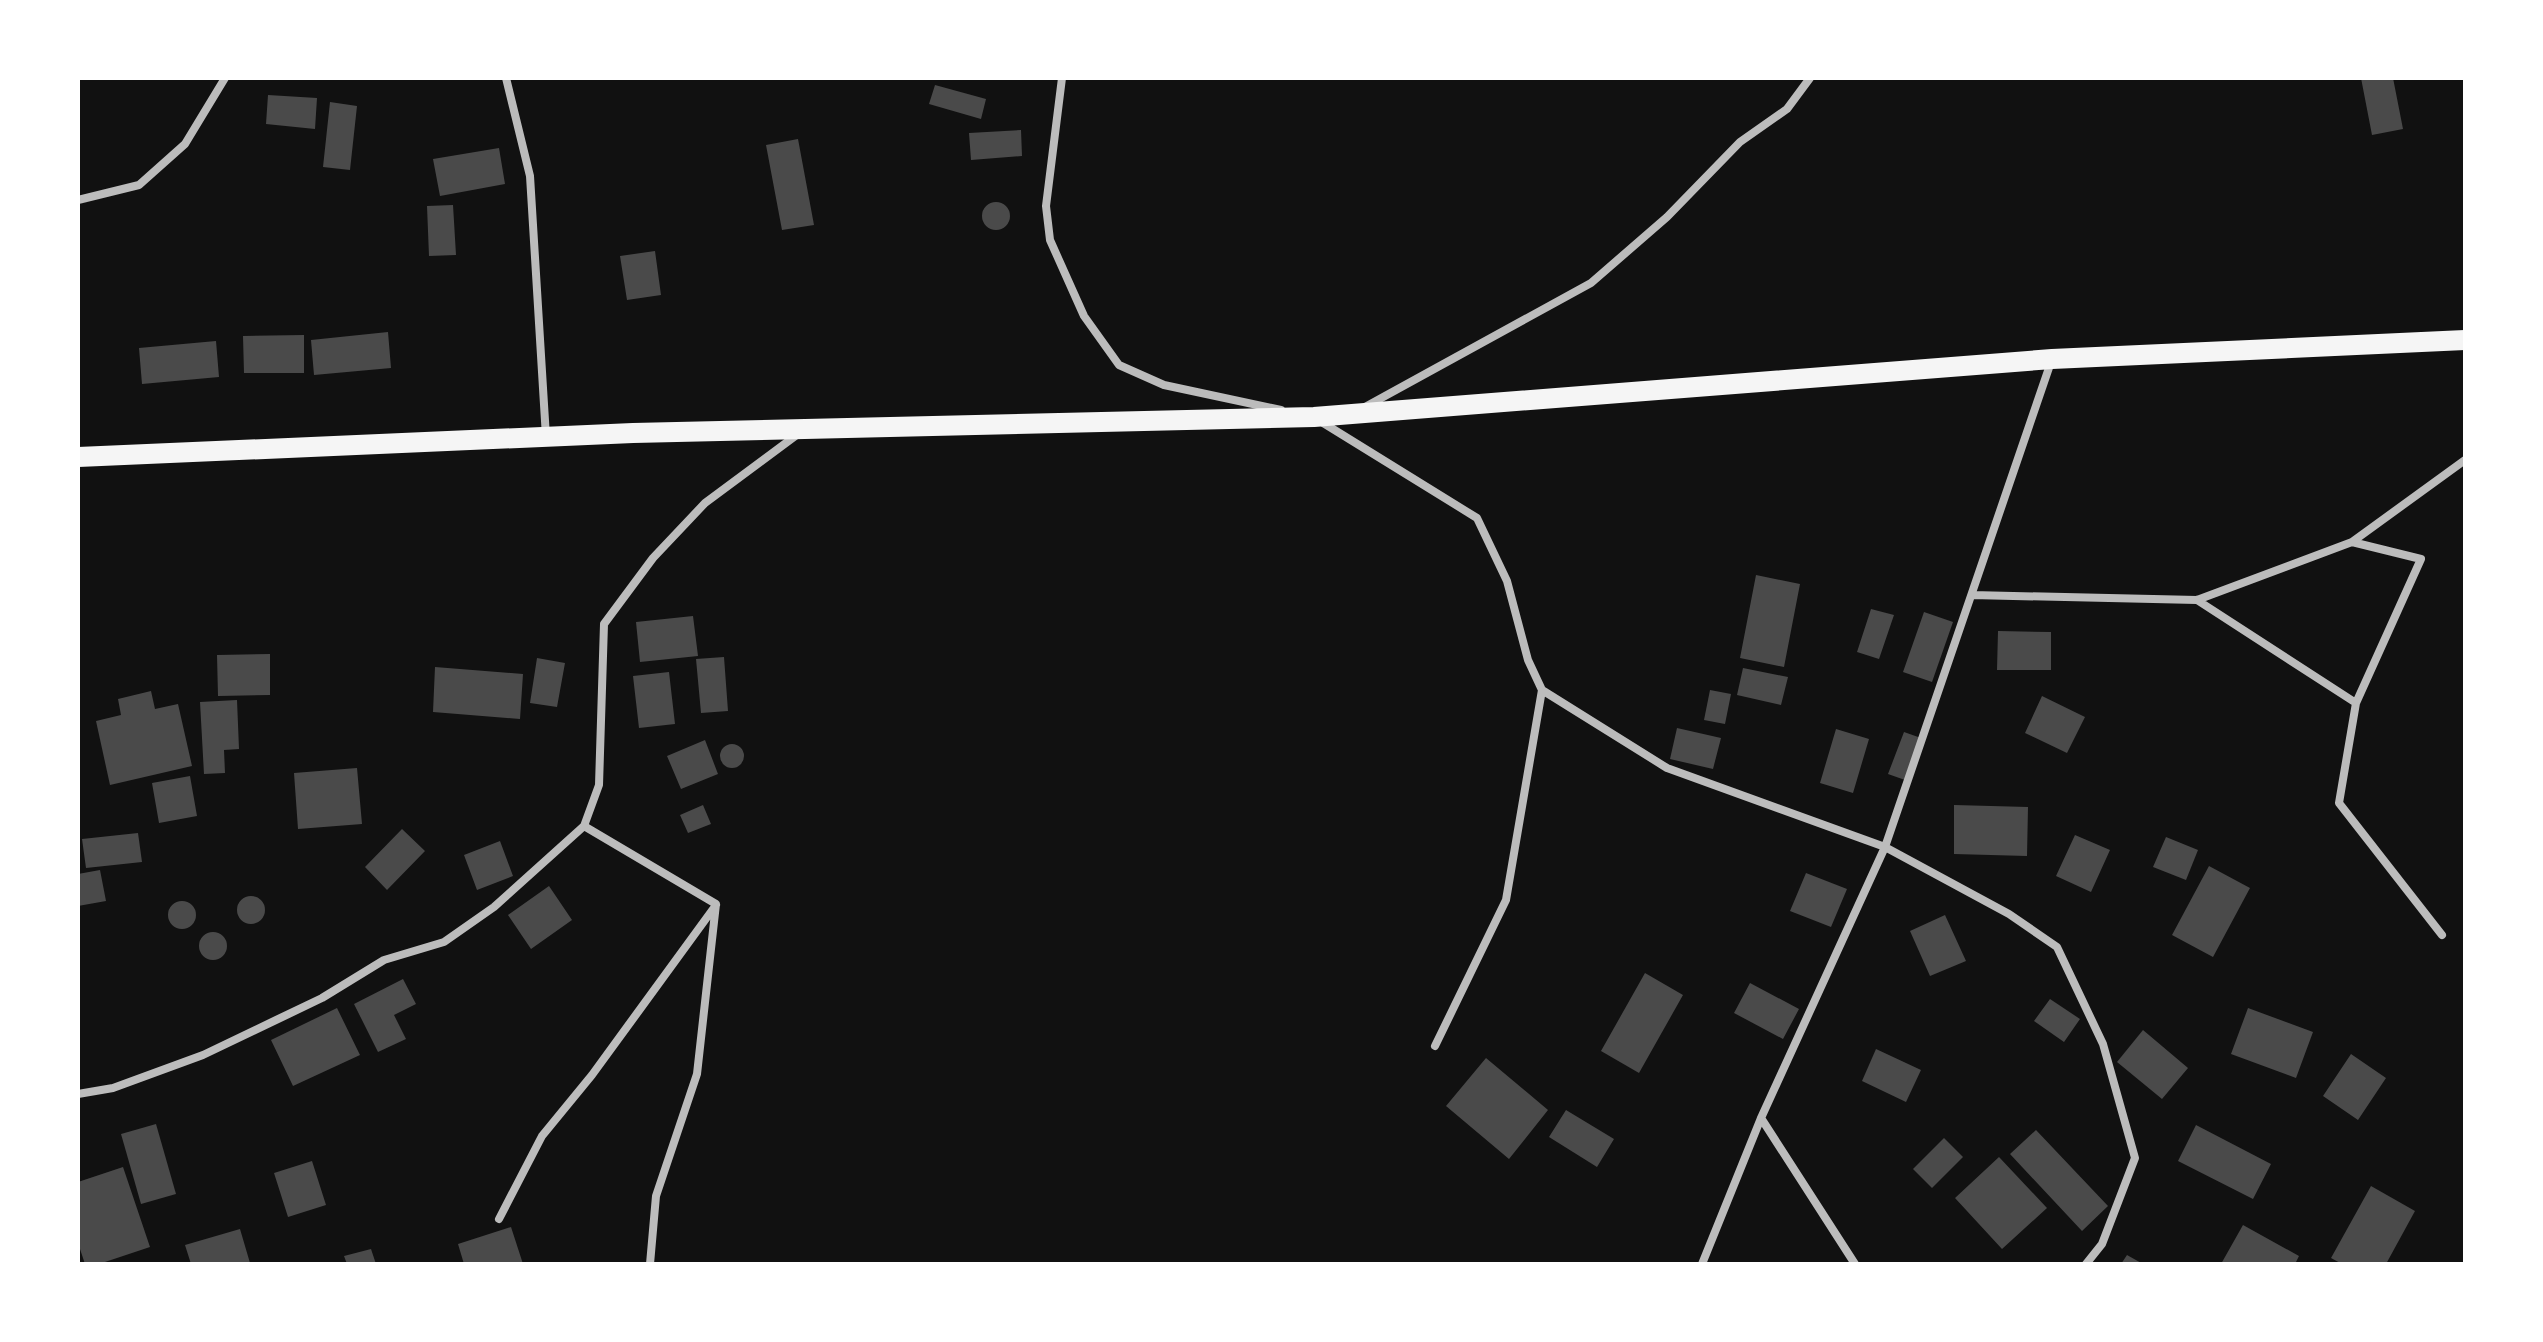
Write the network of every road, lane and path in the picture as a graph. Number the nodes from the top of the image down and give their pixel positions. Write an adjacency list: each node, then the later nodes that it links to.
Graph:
1 (225, 78): 5 (street)
2 (506, 78): 11 (street)
3 (1062, 78): 9 (street)
4 (1810, 78): 8 (street)
5 (78, 200)
6 (2465, 340): 7 (main road)
7 (2052, 359): 8 (main road); 15 (street)
8 (1354, 413): 9 (main road)
9 (1314, 417): 10 (main road); 17 (street)
10 (806, 429): 11 (main road); 19 (street)
11 (546, 437): 12 (main road)
12 (78, 457)
13 (2465, 460): 14 (street)
14 (2352, 542): 16 (street); 18 (street)
15 (1972, 595): 16 (street); 20 (street)
16 (2197, 600): 18 (street)
17 (1542, 690): 20 (street); 23 (street)
18 (2356, 703): 22 (street)
19 (584, 826): 21 (street); 24 (street)
20 (1885, 847): 25 (street); 30 (street)
21 (716, 904): 26 (street); 27 (street)
22 (2442, 935)
23 (1435, 1046)
24 (78, 1094)
25 (1761, 1118): 28 (street); 29 (street)
26 (499, 1219)
27 (650, 1264)
28 (1702, 1264)
29 (1855, 1264)
30 (2086, 1264)

